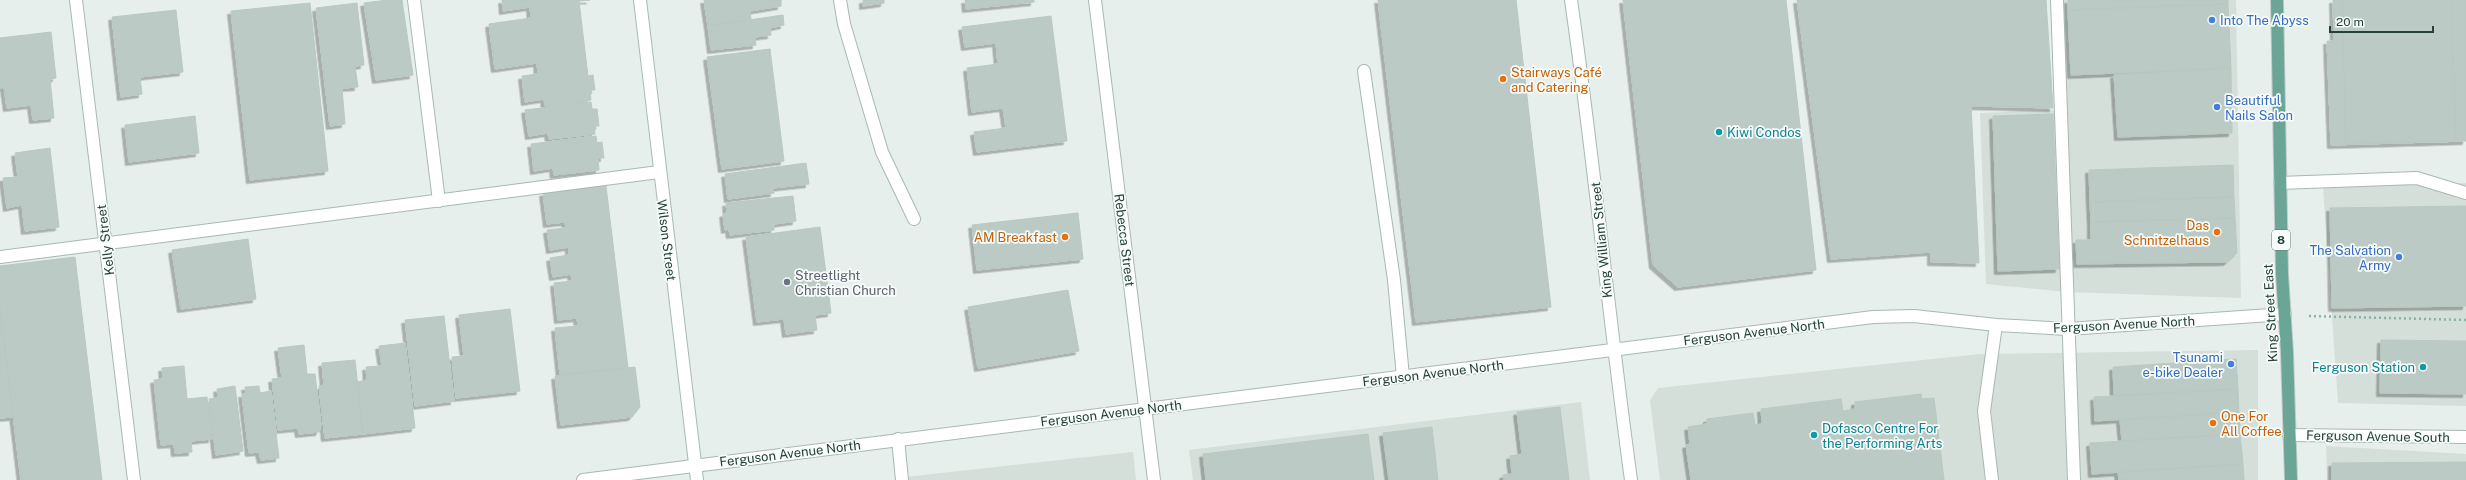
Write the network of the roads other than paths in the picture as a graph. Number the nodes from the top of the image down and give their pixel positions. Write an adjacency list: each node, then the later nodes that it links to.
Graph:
1 (76, 0): 15 (street, Kelly Street)
2 (414, 0): 13 (street)
3 (640, 0): 10 (street, Wilson Street)
4 (840, 0): 14 (street)
5 (1095, 0): 22 (street, Rebecca Street)
6 (1570, 0): 20 (street, King William Street)
7 (2057, 0): 19 (street)
8 (2277, 0): 11 (main road, King Street East / 8)
9 (1364, 71): 21 (street)
10 (659, 172): 13 (street); 26 (street, Wilson Street)
11 (2280, 183): 12 (street); 17 (main road, King Street East / 8)
12 (2466, 193)
13 (439, 200): 15 (street)
14 (914, 219)
15 (105, 244): 16 (street); 27 (street, Kelly Street)
16 (0, 257)
17 (2285, 314): 19 (street, Ferguson Avenue North); 23 (main road, King Street East / 8)
18 (1996, 325): 19 (street, Ferguson Avenue North); 20 (street, Ferguson Avenue North); 33 (street)
19 (2068, 329): 34 (street)
20 (1613, 349): 21 (street, Ferguson Avenue North); 32 (street, King William Street)
21 (1403, 377): 22 (street, Ferguson Avenue North)
22 (1146, 408): 25 (street, Ferguson Avenue North); 31 (street, Rebecca Street)
23 (2289, 435): 24 (street, Ferguson Avenue South); 35 (main road, King Street East / 8)
24 (2466, 436)
25 (898, 439): 26 (street, Ferguson Avenue North); 30 (street)
26 (695, 465): 28 (street, Ferguson Avenue North); 29 (street, Wilson Street)
27 (134, 480)
28 (583, 480)
29 (696, 480)
30 (902, 480)
31 (1154, 480)
32 (1631, 480)
33 (1992, 480)
34 (2074, 480)
35 (2291, 480)

